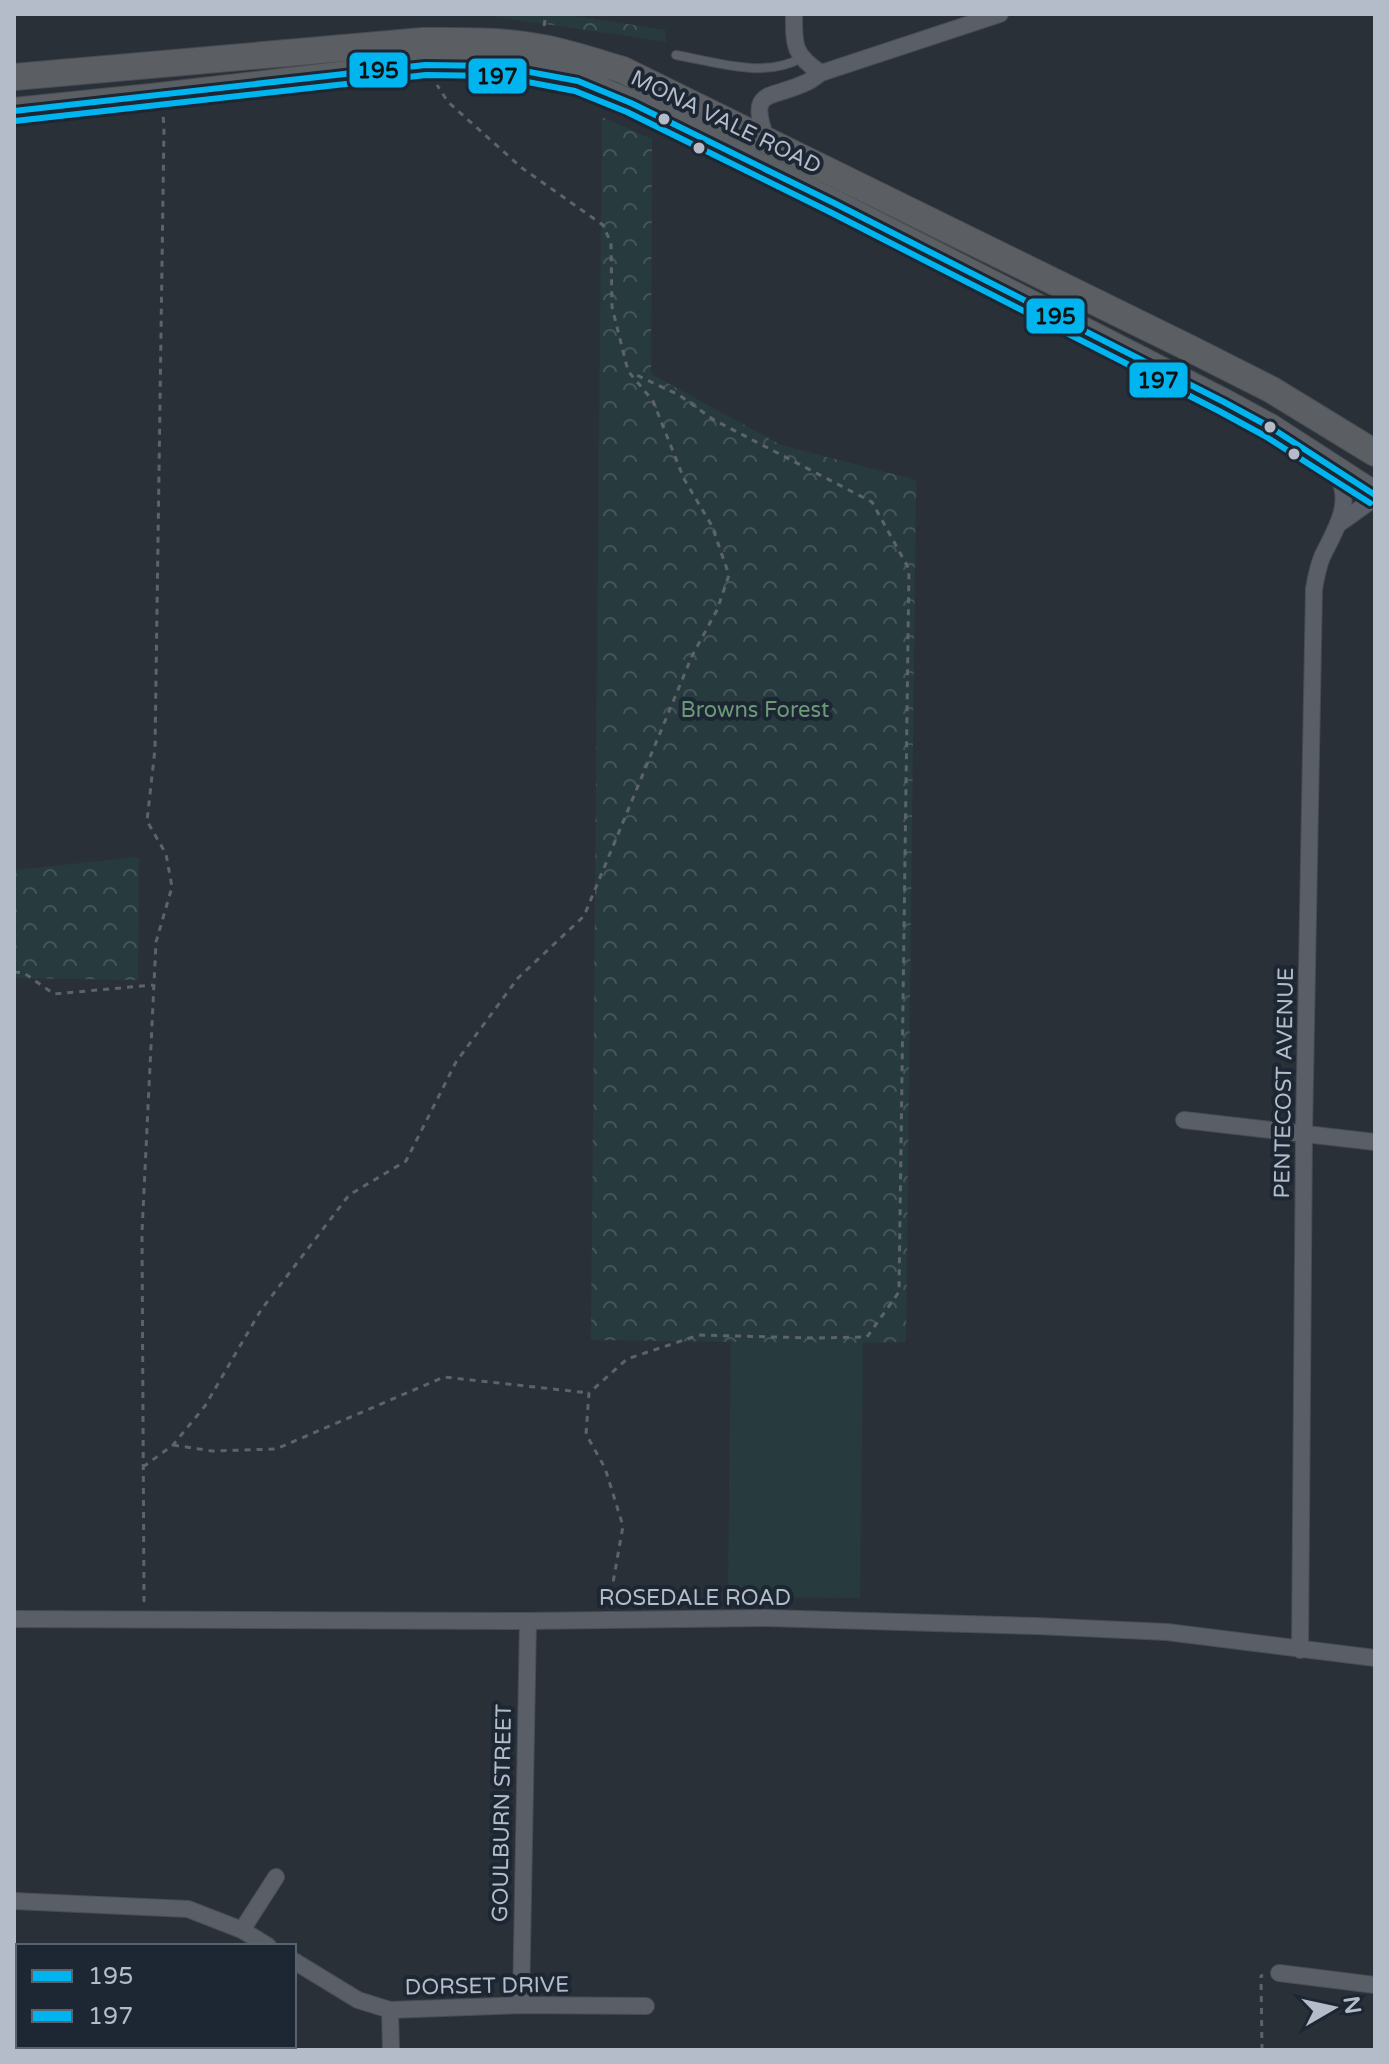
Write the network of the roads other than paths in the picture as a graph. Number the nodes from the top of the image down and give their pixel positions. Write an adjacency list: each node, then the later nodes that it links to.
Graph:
1 (794, 14): 4 (street)
2 (1000, 14): 5 (street)
3 (676, 55): 4 (lane)
4 (801, 58): 5 (street)
5 (821, 73): 8 (street)
6 (14, 77): 8 (highway, MONA VALE ROAD)
7 (14, 111): 9 (highway, MONA VALE ROAD)
8 (768, 143): 10 (highway, MONA VALE ROAD)
9 (1335, 470): 10 (highway, MONA VALE ROAD); 11 (street, PENTECOST AVENUE)
10 (1370, 474): 11 (street, PENTECOST AVENUE)
11 (1340, 523): 13 (street, PENTECOST AVENUE)
12 (1184, 1120): 13 (street)
13 (1304, 1133): 14 (street); 17 (street, PENTECOST AVENUE)
14 (1375, 1142)
15 (14, 1619): 16 (street, ROSEDALE ROAD)
16 (528, 1621): 17 (street, ROSEDALE ROAD); 26 (street, GOULBURN STREET)
17 (1300, 1650): 18 (street, ROSEDALE ROAD)
18 (1375, 1658)
19 (276, 1877): 21 (street)
20 (14, 1901): 21 (street)
21 (242, 1930): 22 (street)
22 (265, 1944)
23 (296, 1962): 28 (street, DORSET DRIVE)
24 (1279, 1973): 25 (street)
25 (1375, 1985)
26 (521, 2005): 27 (street, DORSET DRIVE); 28 (street, DORSET DRIVE)
27 (646, 2006)
28 (390, 2010): 29 (street)
29 (391, 2050)

